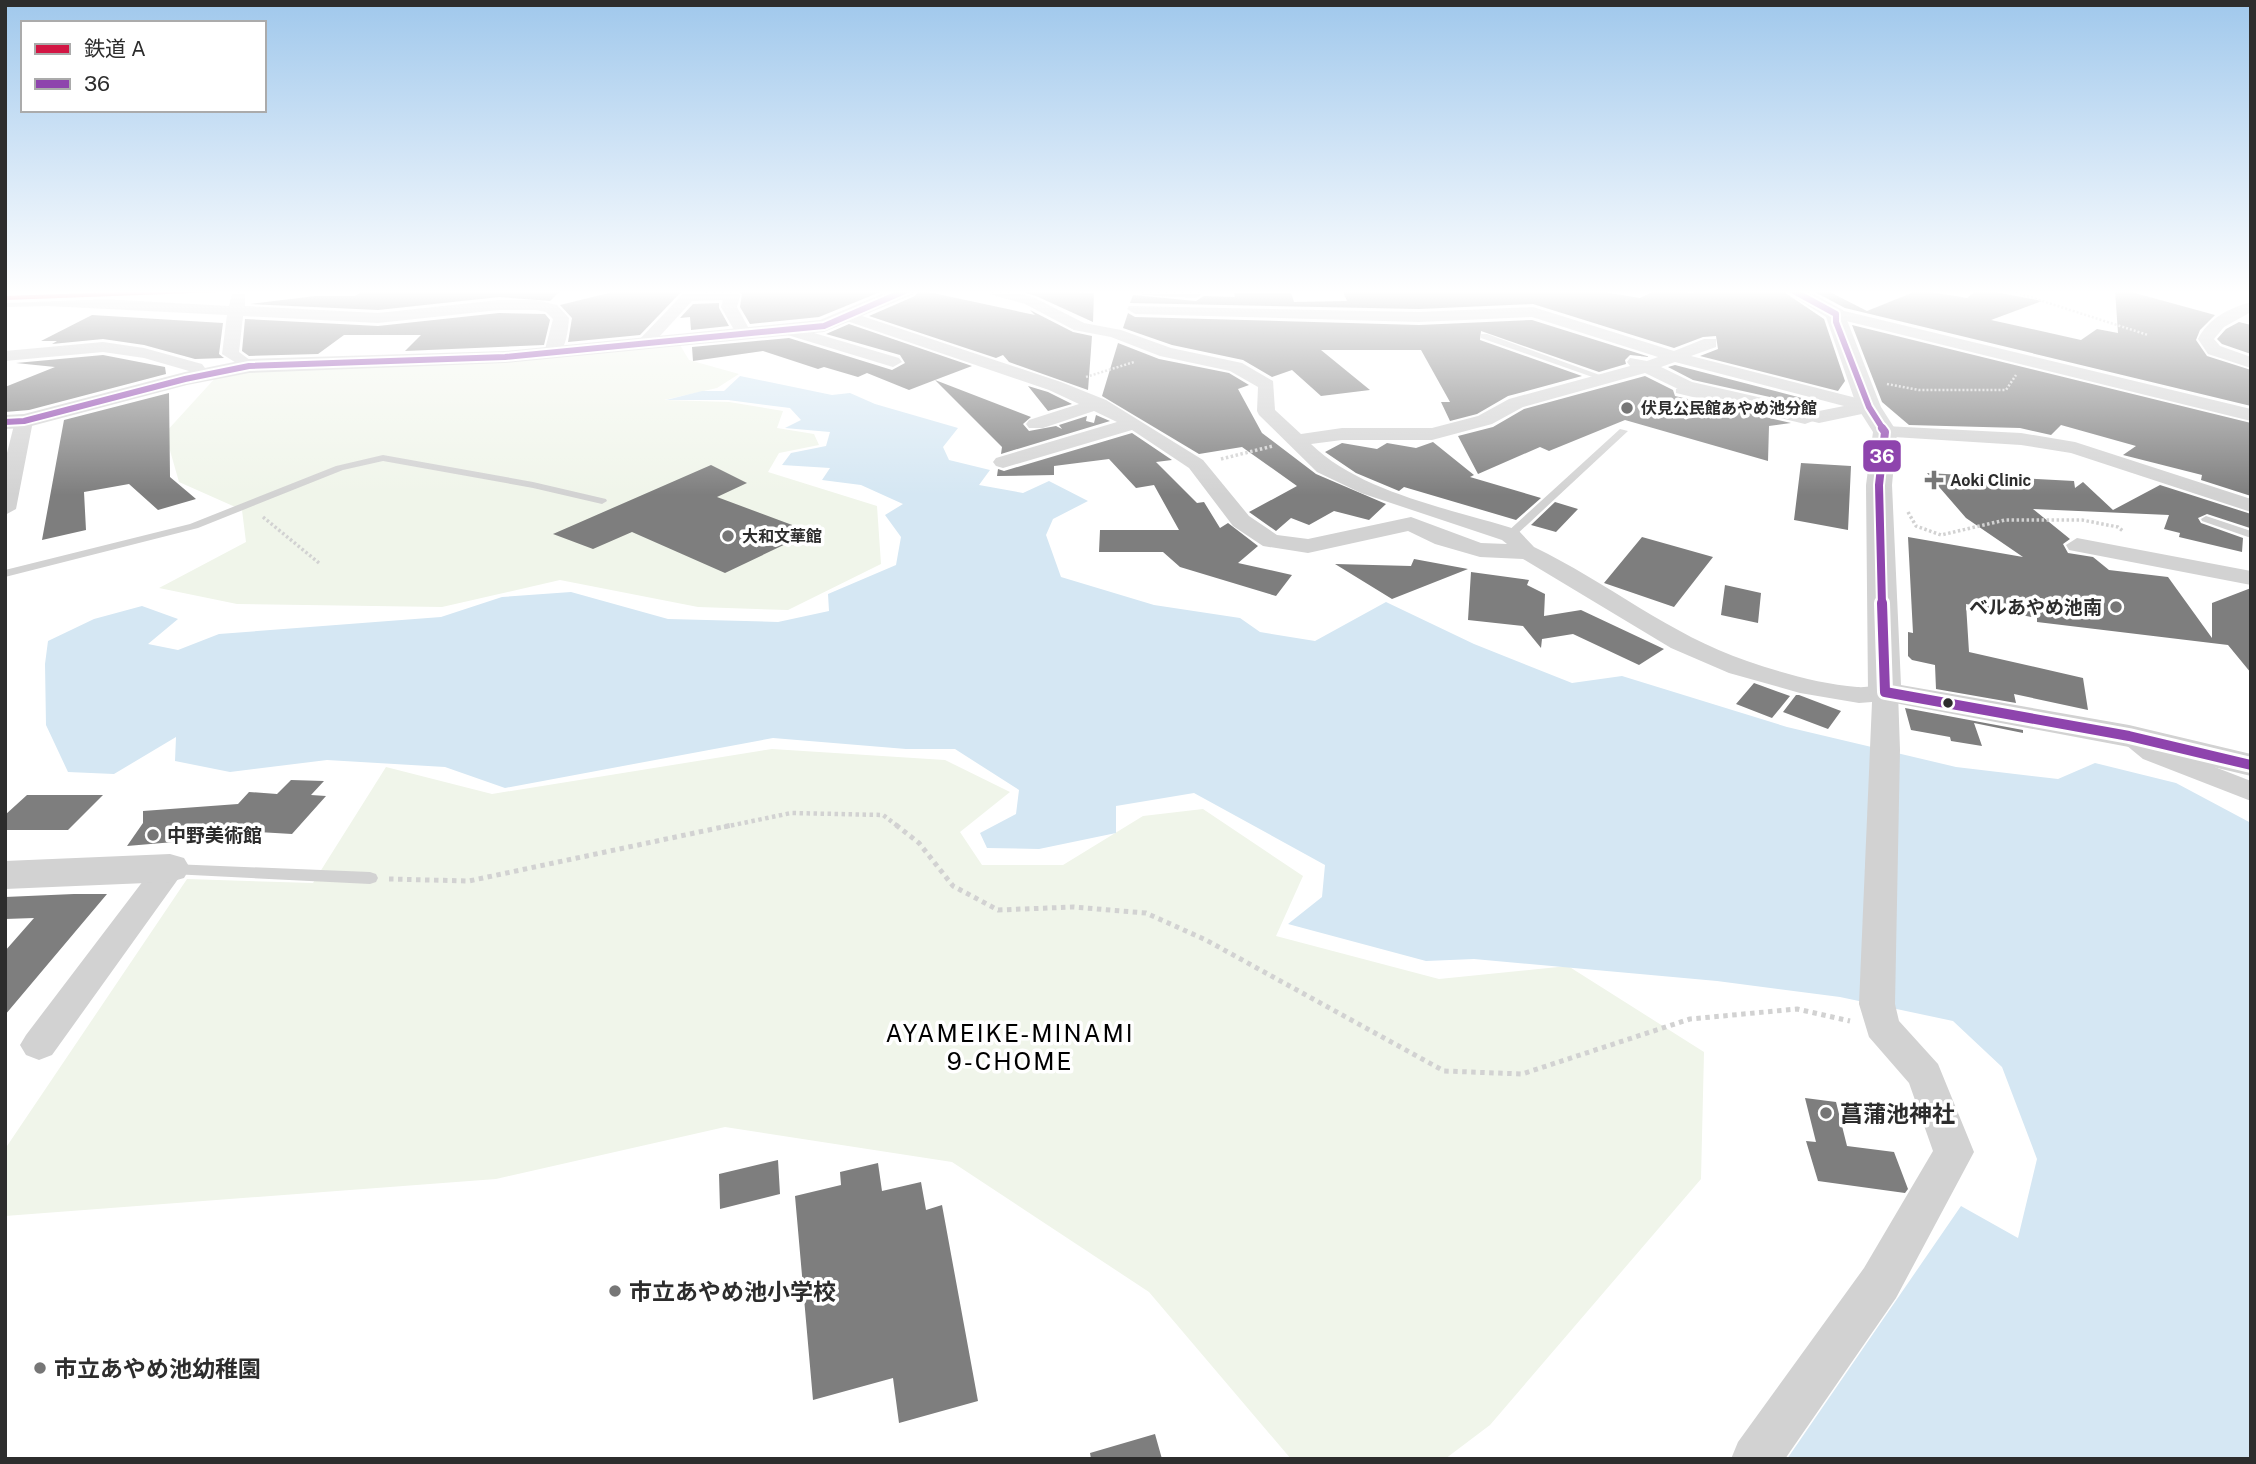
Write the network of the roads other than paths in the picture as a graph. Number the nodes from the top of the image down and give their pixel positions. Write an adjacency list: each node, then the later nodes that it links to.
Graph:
1 (160, 358): 17 (street)
2 (212, 358): 17 (street)
3 (237, 358): 15 (street)
4 (428, 358): 15 (street)
5 (881, 358): 14 (street)
6 (973, 358): 21 (street)
7 (1195, 358): 29 (street)
8 (1548, 358): 18 (lane)
9 (1626, 358): 16 (street)
10 (1671, 358): 16 (street)
11 (1685, 358): 24 (street)
12 (1850, 358): 24 (street)
13 (2020, 358): 22 (street)
14 (893, 362)
15 (249, 366): 19 (street)
16 (1646, 367): 18 (street); 23 (street)
17 (197, 368): 19 (street)
18 (1604, 378): 29 (street)
19 (177, 381): 25 (street)
20 (1679, 391): 23 (lane)
21 (1099, 404): 26 (street); 27 (street)
22 (2251, 415)
23 (1819, 417): 24 (street)
24 (1877, 420): 33 (street); 44 (street)
25 (15, 422): 30 (street)
26 (1134, 423): 31 (street); 37 (street)
27 (1036, 424)
28 (1623, 431): 39 (lane)
29 (1295, 442): 35 (street)
30 (10, 461): 34 (street)
31 (1003, 462)
32 (602, 501): 42 (lane)
33 (2251, 506)
34 (5, 509)
35 (1450, 515): 37 (street); 39 (street)
36 (2206, 519): 38 (lane)
37 (1411, 524): 41 (street)
38 (2251, 535)
39 (1510, 536): 41 (street)
40 (2077, 545): 43 (street)
41 (1528, 552): 44 (street)
42 (5, 574)
43 (2251, 578)
44 (1885, 692): 45 (street); 52 (street)
45 (2129, 736): 46 (street); 47 (street)
46 (2251, 765)
47 (2251, 792)
48 (170, 868): 49 (street); 50 (lane); 51 (street)
49 (5, 875)
50 (370, 878)
51 (39, 1045)
52 (1755, 1459)

